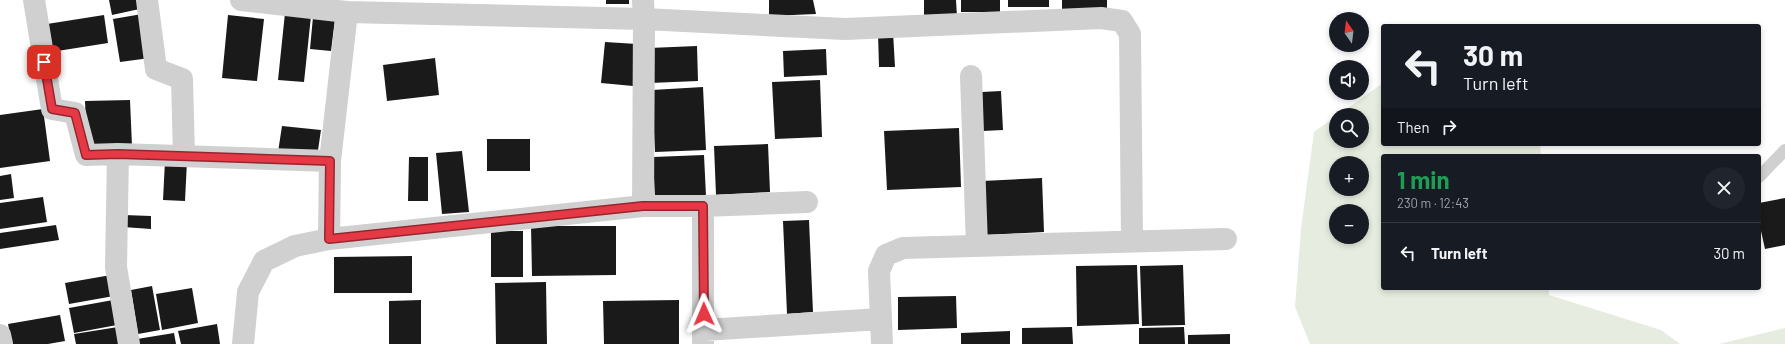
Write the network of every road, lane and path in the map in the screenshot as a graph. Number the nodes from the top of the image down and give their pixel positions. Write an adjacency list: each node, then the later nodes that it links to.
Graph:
1 (34, 0): 9 (street)
2 (148, 0): 10 (street)
3 (240, 0): 6 (street)
4 (467, 7): 5 (street); 6 (street)
5 (644, 10): 14 (street); 18 (street)
6 (347, 12): 11 (street)
7 (971, 76): 19 (street)
8 (1785, 150): 12 (lane)
9 (118, 154): 10 (street); 24 (street)
10 (184, 156): 11 (street)
11 (330, 161): 16 (street)
12 (1761, 175)
13 (807, 202): 15 (street)
14 (643, 206): 15 (street); 16 (street)
15 (703, 206): 22 (street)
16 (329, 239): 25 (street)
17 (1226, 239): 18 (street)
18 (1132, 241): 19 (street)
19 (977, 246): 20 (street)
20 (881, 319): 22 (street); 26 (street)
21 (0, 335): 23 (street)
22 (703, 337)
23 (2, 344)
24 (129, 344)
25 (243, 344)
26 (882, 344)

